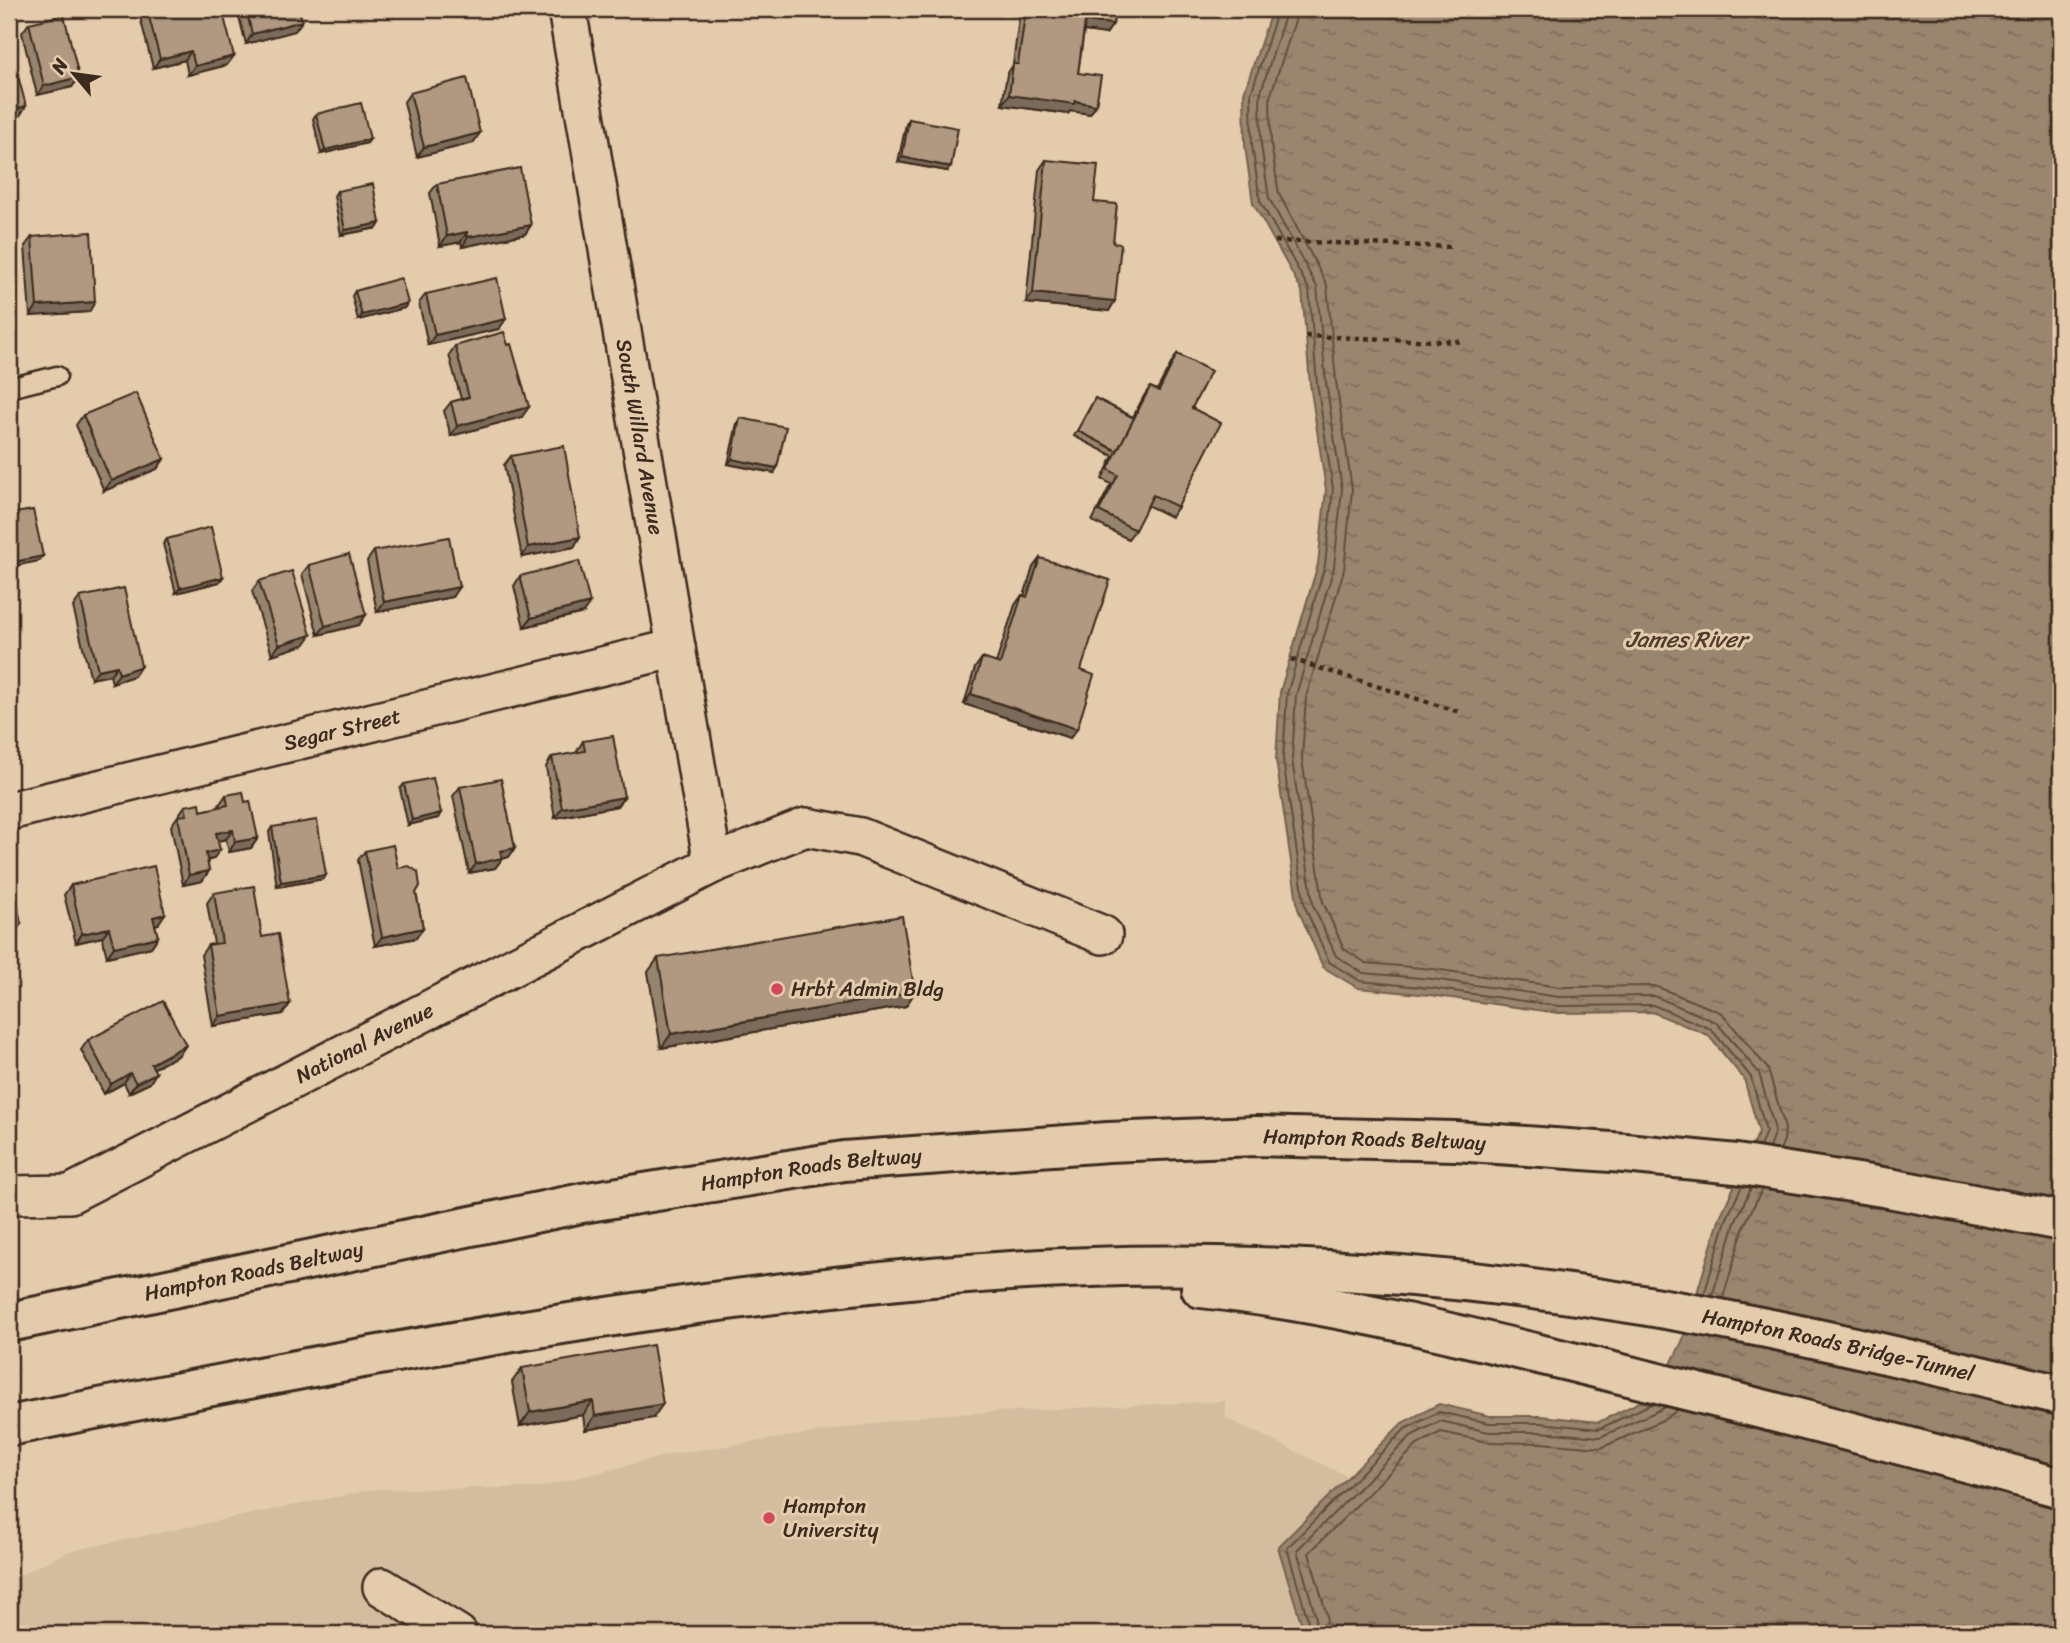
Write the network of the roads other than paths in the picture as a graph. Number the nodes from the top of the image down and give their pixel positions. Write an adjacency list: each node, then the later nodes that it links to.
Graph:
1 (567, 9): 4 (street, South Willard Avenue)
2 (57, 376): 3 (lane)
3 (9, 388)
4 (676, 648): 5 (street, Segar Street); 6 (street, South Willard Avenue)
5 (9, 811)
6 (713, 864): 7 (street, National Avenue); 8 (street, National Avenue)
7 (1103, 935)
8 (9, 1195)
9 (2061, 1221): 11 (highway, Hampton Roads Beltway)
10 (1007, 1269): 12 (highway, Hampton Roads Bridge-Tunnel); 13 (highway); 14 (highway)
11 (9, 1322)
12 (2061, 1395)
13 (9, 1426)
14 (2061, 1488)
15 (382, 1587): 16 (street)
16 (458, 1634)

